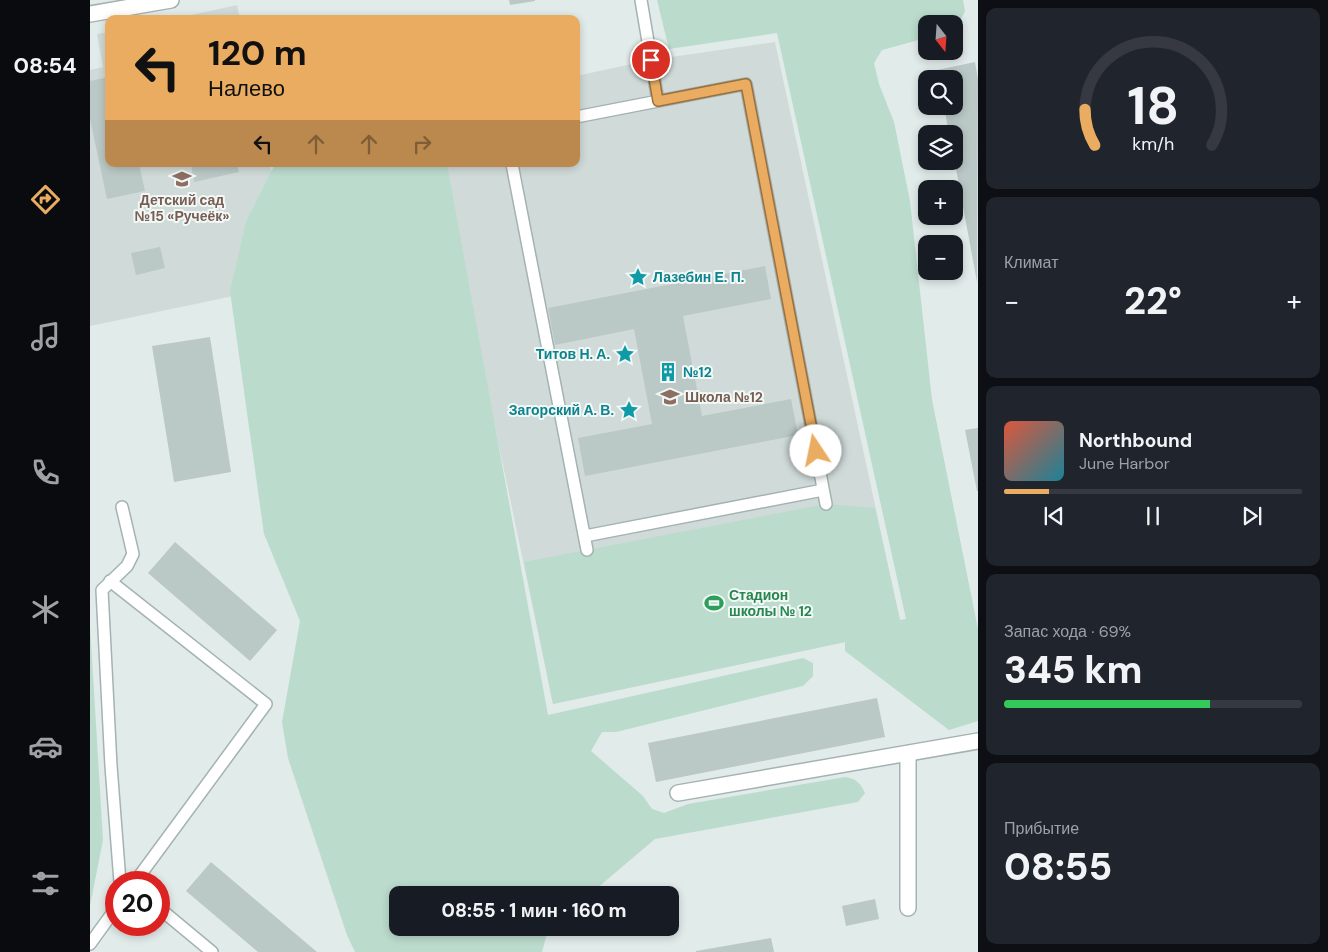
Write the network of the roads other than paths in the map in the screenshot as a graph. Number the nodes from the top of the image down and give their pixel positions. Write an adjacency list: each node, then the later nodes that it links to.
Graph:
1 (171, 0): 3 (street)
2 (641, 0): 4 (lane)
3 (90, 14)
4 (658, 101): 5 (lane); 7 (lane)
5 (580, 115)
6 (513, 167): 10 (lane)
7 (823, 490): 8 (lane); 10 (lane)
8 (826, 504)
9 (122, 507): 12 (lane)
10 (585, 536): 11 (lane)
11 (587, 550)
12 (110, 581): 16 (lane); 17 (lane)
13 (978, 741): 14 (street)
14 (908, 753): 15 (street); 18 (street)
15 (678, 793)
16 (119, 871)
17 (143, 871)
18 (908, 908)
19 (170, 917): 22 (lane)
20 (105, 923): 21 (lane)
21 (90, 944)
22 (212, 952)

